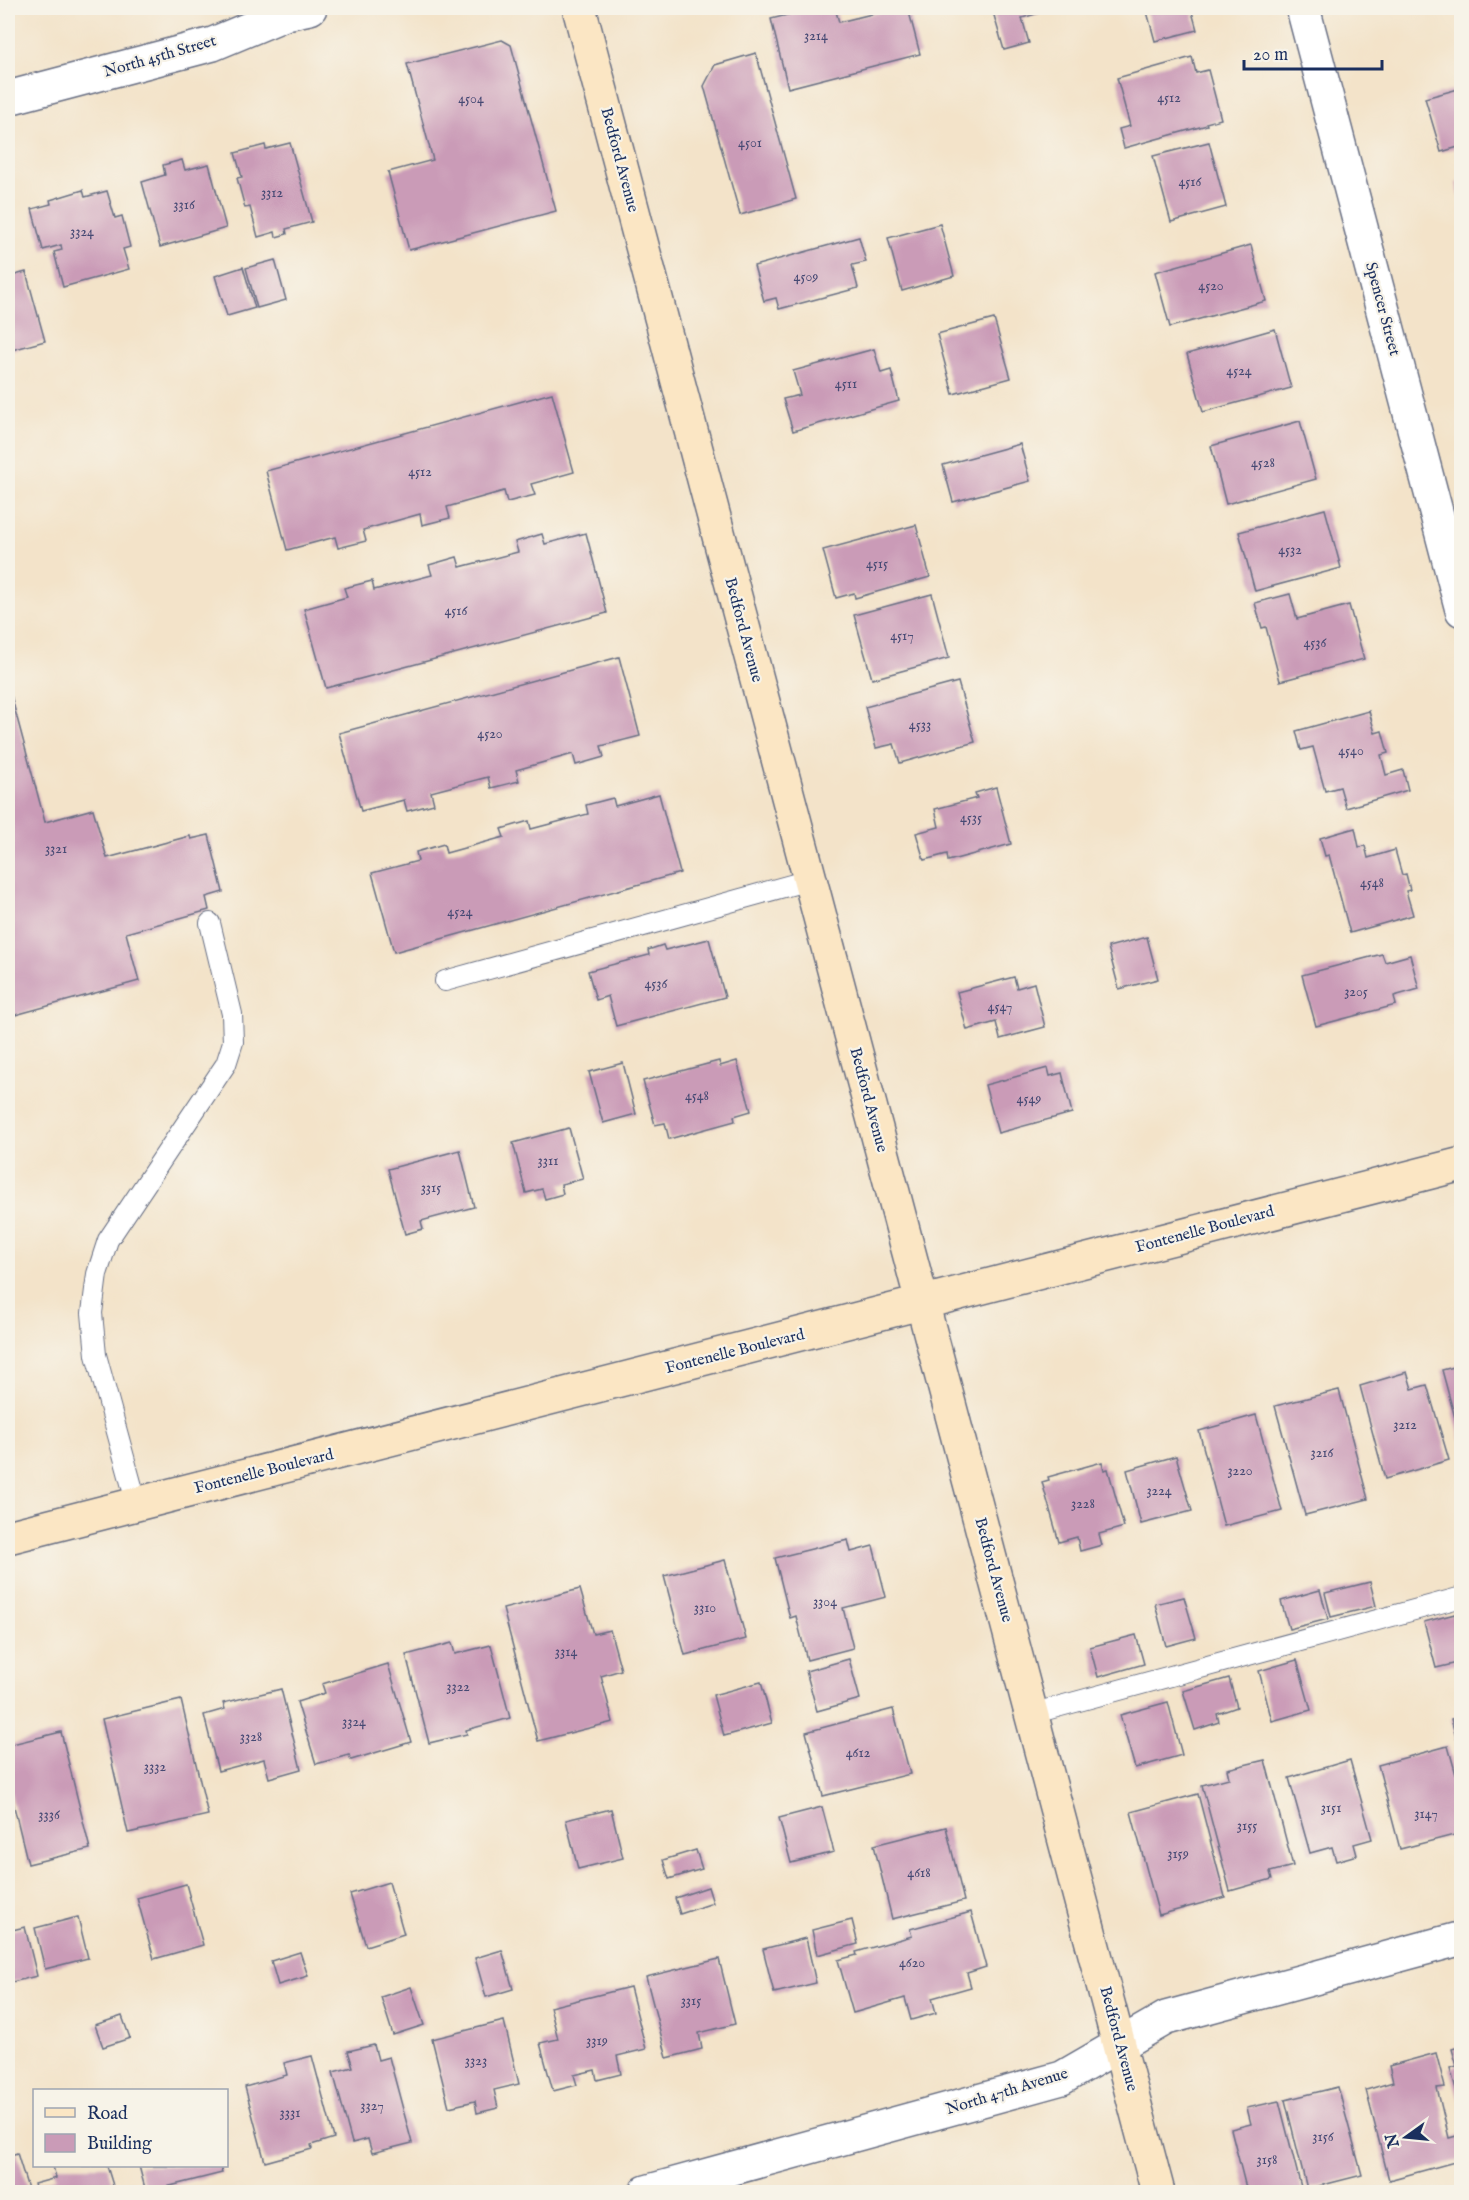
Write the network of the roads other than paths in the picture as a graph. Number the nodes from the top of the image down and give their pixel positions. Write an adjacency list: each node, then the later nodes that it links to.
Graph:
1 (579, 8): 6 (street, Bedford Avenue)
2 (1303, 8): 5 (street, Spencer Street)
3 (298, 9): 4 (street, North 45th Street)
4 (8, 98)
5 (1461, 610)
6 (809, 880): 8 (lane); 10 (street, Bedford Avenue)
7 (210, 923): 11 (lane)
8 (445, 981)
9 (1461, 1164): 10 (street, Fontenelle Boulevard)
10 (922, 1304): 11 (street, Fontenelle Boulevard); 14 (street, Bedford Avenue)
11 (137, 1505): 12 (street, Fontenelle Boulevard)
12 (8, 1537)
13 (1461, 1597): 14 (lane)
14 (1031, 1714): 16 (street, Bedford Avenue)
15 (1461, 1938): 16 (street, North 47th Avenue)
16 (1120, 2047): 17 (street, North 47th Avenue); 18 (street, Bedford Avenue)
17 (646, 2193)
18 (1158, 2193)

